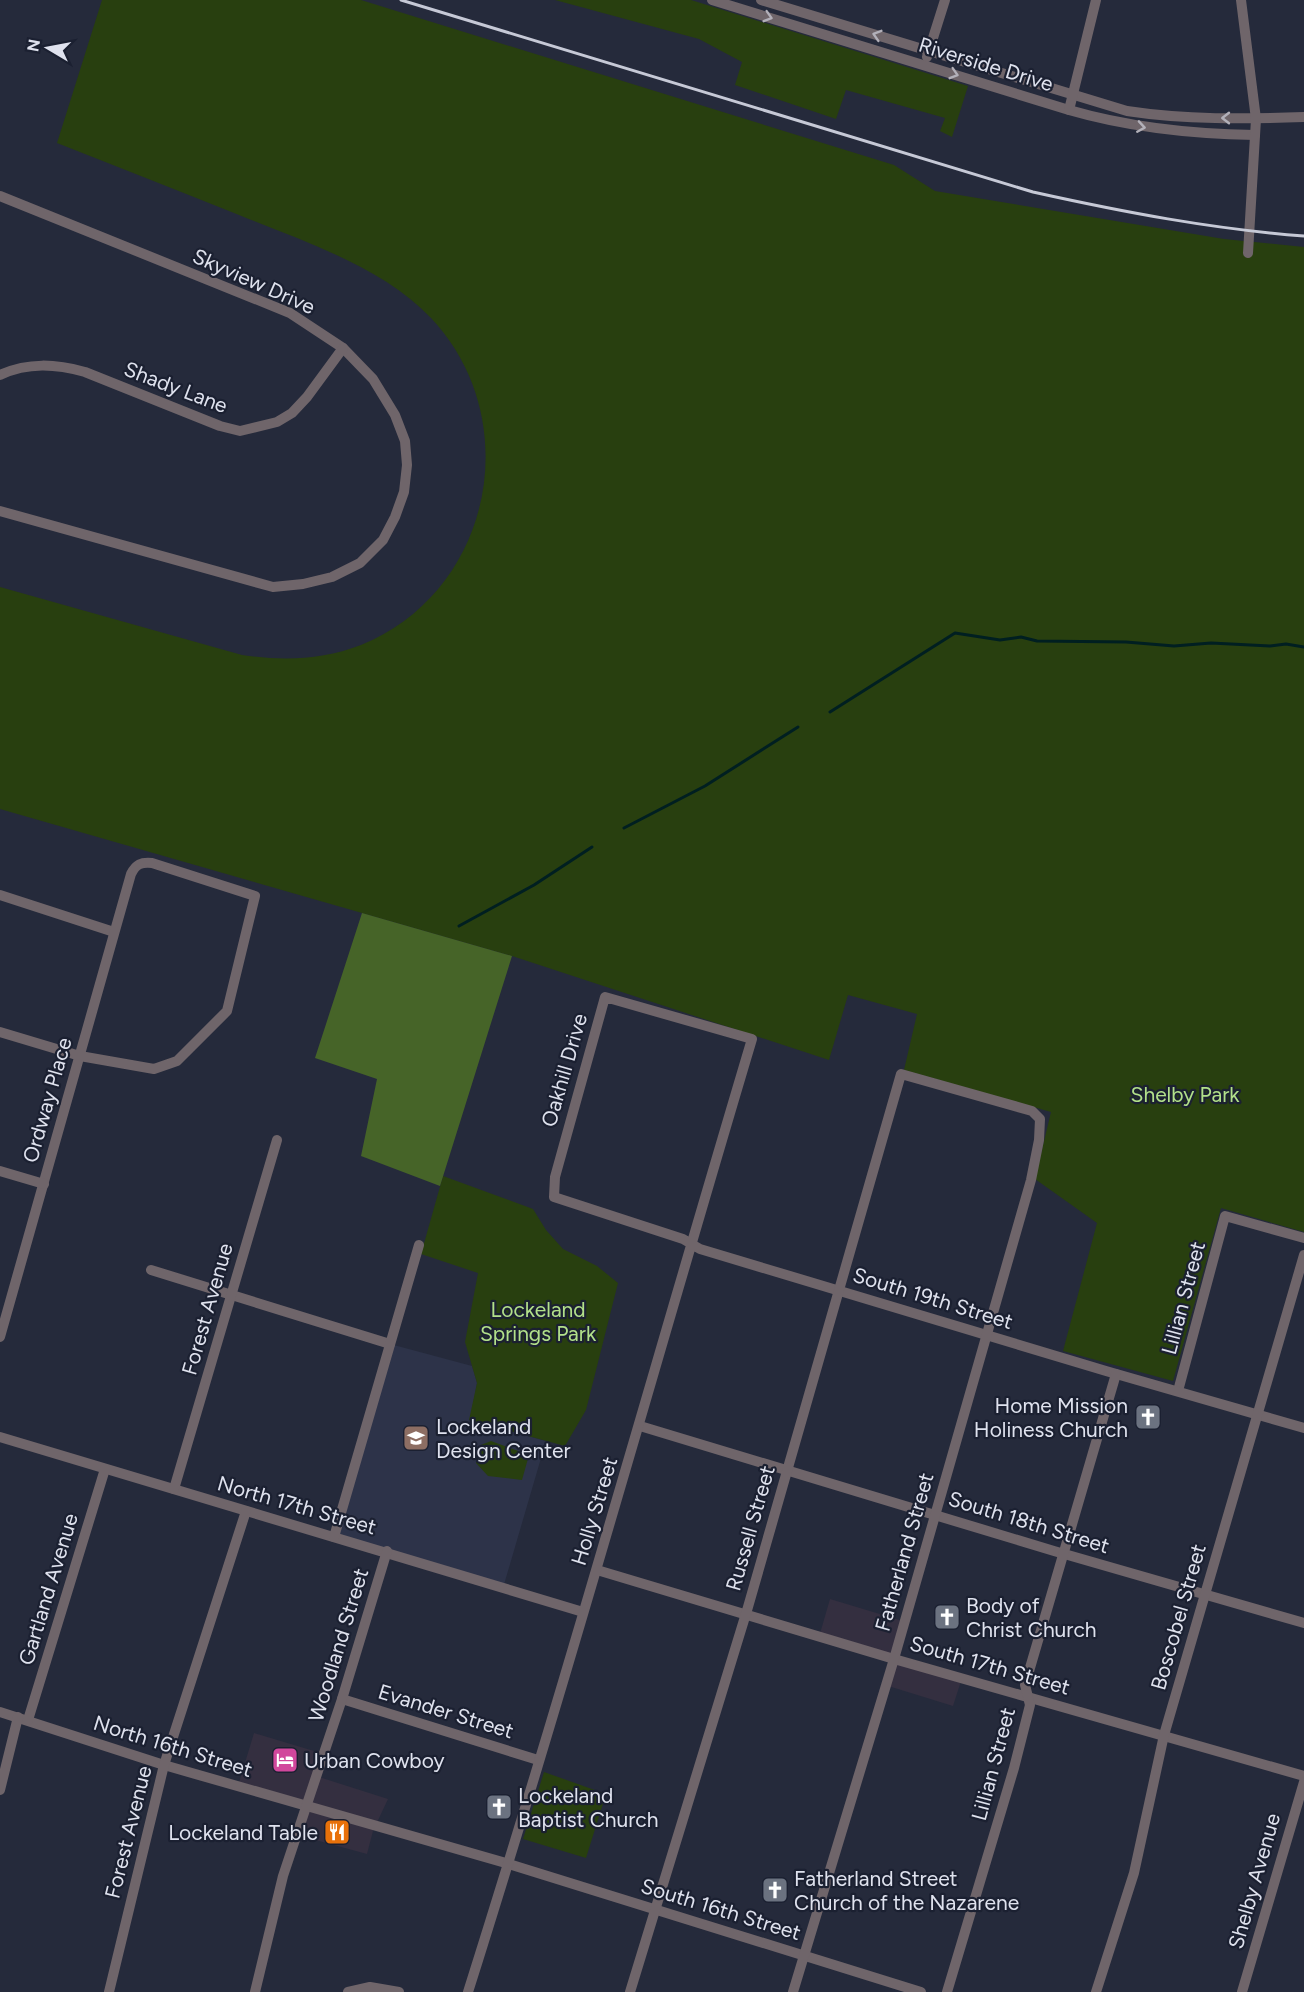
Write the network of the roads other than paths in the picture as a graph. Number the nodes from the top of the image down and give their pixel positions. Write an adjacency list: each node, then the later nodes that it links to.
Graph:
1 (712, 0): 7 (street, Riverside Drive, one-way to 7)
2 (761, 0): 6 (street, Riverside Drive, one-way to 2)
3 (945, 0): 6 (street)
4 (1096, 0): 8 (street)
5 (1241, 0): 11 (street)
6 (929, 50): 7 (street); 8 (street, Riverside Drive)
7 (923, 64): 9 (street, Riverside Drive, one-way to 9)
8 (1072, 94): 9 (street); 11 (street, Riverside Drive, one-way to 8)
9 (1069, 110): 12 (street, Riverside Drive, one-way to 12)
10 (1304, 117): 11 (street, Riverside Drive)
11 (1256, 118): 12 (street)
12 (1255, 135): 14 (street)
13 (0, 196): 15 (street, Skyview Drive)
14 (1248, 253)
15 (343, 348): 16 (street, Shady Lane); 17 (street, Skyview Drive)
16 (0, 375)
17 (0, 511)
18 (0, 895): 19 (street)
19 (114, 932): 22 (street, Ordway Place); 22 (street, Ordway Place)
20 (0, 1032): 22 (street)
21 (752, 1039): 27 (street, Oakhill Drive); 29 (street, Holly Street)
22 (80, 1056): 26 (street, Ordway Place)
23 (1040, 1119): 33 (street, Russell Street); 36 (street, Fatherland Street)
24 (277, 1140): 34 (street, Forest Avenue)
25 (0, 1171): 26 (street)
26 (44, 1184): 35 (street, Ordway Place)
27 (554, 1197): 29 (street, South 19th Street)
28 (1304, 1238): 40 (street, Lillian Street)
29 (691, 1243): 33 (street, South 19th Street); 42 (street, Holly Street)
30 (419, 1245): 38 (street)
31 (1304, 1255): 41 (street, Boscobel Street)
32 (151, 1270): 34 (street)
33 (840, 1291): 36 (street, South 19th Street); 46 (street, Russell Street)
34 (232, 1294): 38 (street); 47 (street, Forest Avenue)
35 (4, 1306): 37 (street, Ordway Place)
36 (987, 1335): 39 (street, South 19th Street); 49 (street, Fatherland Street)
37 (0, 1337)
38 (390, 1344): 50 (street)
39 (1116, 1374): 40 (street, South 19th Street); 52 (street, Lillian Street)
40 (1178, 1391): 41 (street, South 19th Street)
41 (1257, 1414): 43 (street, South 19th Street); 54 (street, Boscobel Street)
42 (640, 1426): 46 (street, South 18th Street); 53 (street, Holly Street)
43 (1304, 1428)
44 (0, 1437): 45 (street, North 17th Street)
45 (105, 1469): 47 (street, North 17th Street); 62 (street, Gartland Avenue)
46 (788, 1471): 49 (street, South 18th Street); 56 (street, Russell Street)
47 (174, 1489): 48 (street, North 17th Street)
48 (246, 1511): 50 (street, North 17th Street); 65 (street, Forest Avenue)
49 (935, 1515): 52 (street, South 18th Street); 58 (street, Fatherland Street)
50 (334, 1537): 51 (street, North 17th Street)
51 (387, 1551): 55 (street, North 17th Street); 60 (street, Woodland Street)
52 (1063, 1554): 54 (street, South 18th Street); 59 (street, Lillian Street)
53 (597, 1570): 55 (street, Holly Street); 56 (street, South 17th Street)
54 (1204, 1594): 57 (street, South 18th Street); 63 (street, Boscobel Street)
55 (583, 1612): 64 (street, Holly Street)
56 (746, 1614): 58 (street, South 17th Street); 71 (street, Russell Street)
57 (1304, 1623)
58 (894, 1659): 59 (street, South 17th Street); 72 (street, Fatherland Street)
59 (1026, 1696): 63 (street, South 17th Street); 81 (street, Lillian Street)
60 (342, 1699): 64 (street, Evander Street); 69 (street, Woodland Street)
61 (0, 1712): 62 (street, North 16th Street)
62 (23, 1719): 65 (street, North 16th Street); 68 (street, Gartland Avenue)
63 (1164, 1735): 66 (street, South 17th Street); 82 (street, Boscobel Street)
64 (538, 1760): 70 (street, Holly Street)
65 (164, 1765): 69 (street, North 16th Street); 73 (street, Forest Avenue)
66 (1304, 1776)
67 (1304, 1782): 83 (street, Shelby Avenue)
68 (0, 1790)
69 (308, 1805): 70 (street, North 16th Street); 74 (street, Woodland Street)
70 (508, 1864): 71 (street, South 16th Street); 77 (street, Holly Street)
71 (654, 1909): 72 (street, South 16th Street); 78 (street, Russell Street)
72 (805, 1955): 79 (street, Fatherland Street); 80 (street, South 16th Street)
73 (108, 1992)
74 (255, 1992)
75 (348, 1992): 76 (street)
76 (399, 1992)
77 (468, 1992)
78 (630, 1992)
79 (793, 1992)
80 (921, 1992)
81 (947, 1992)
82 (1096, 1992)
83 (1242, 1992)

